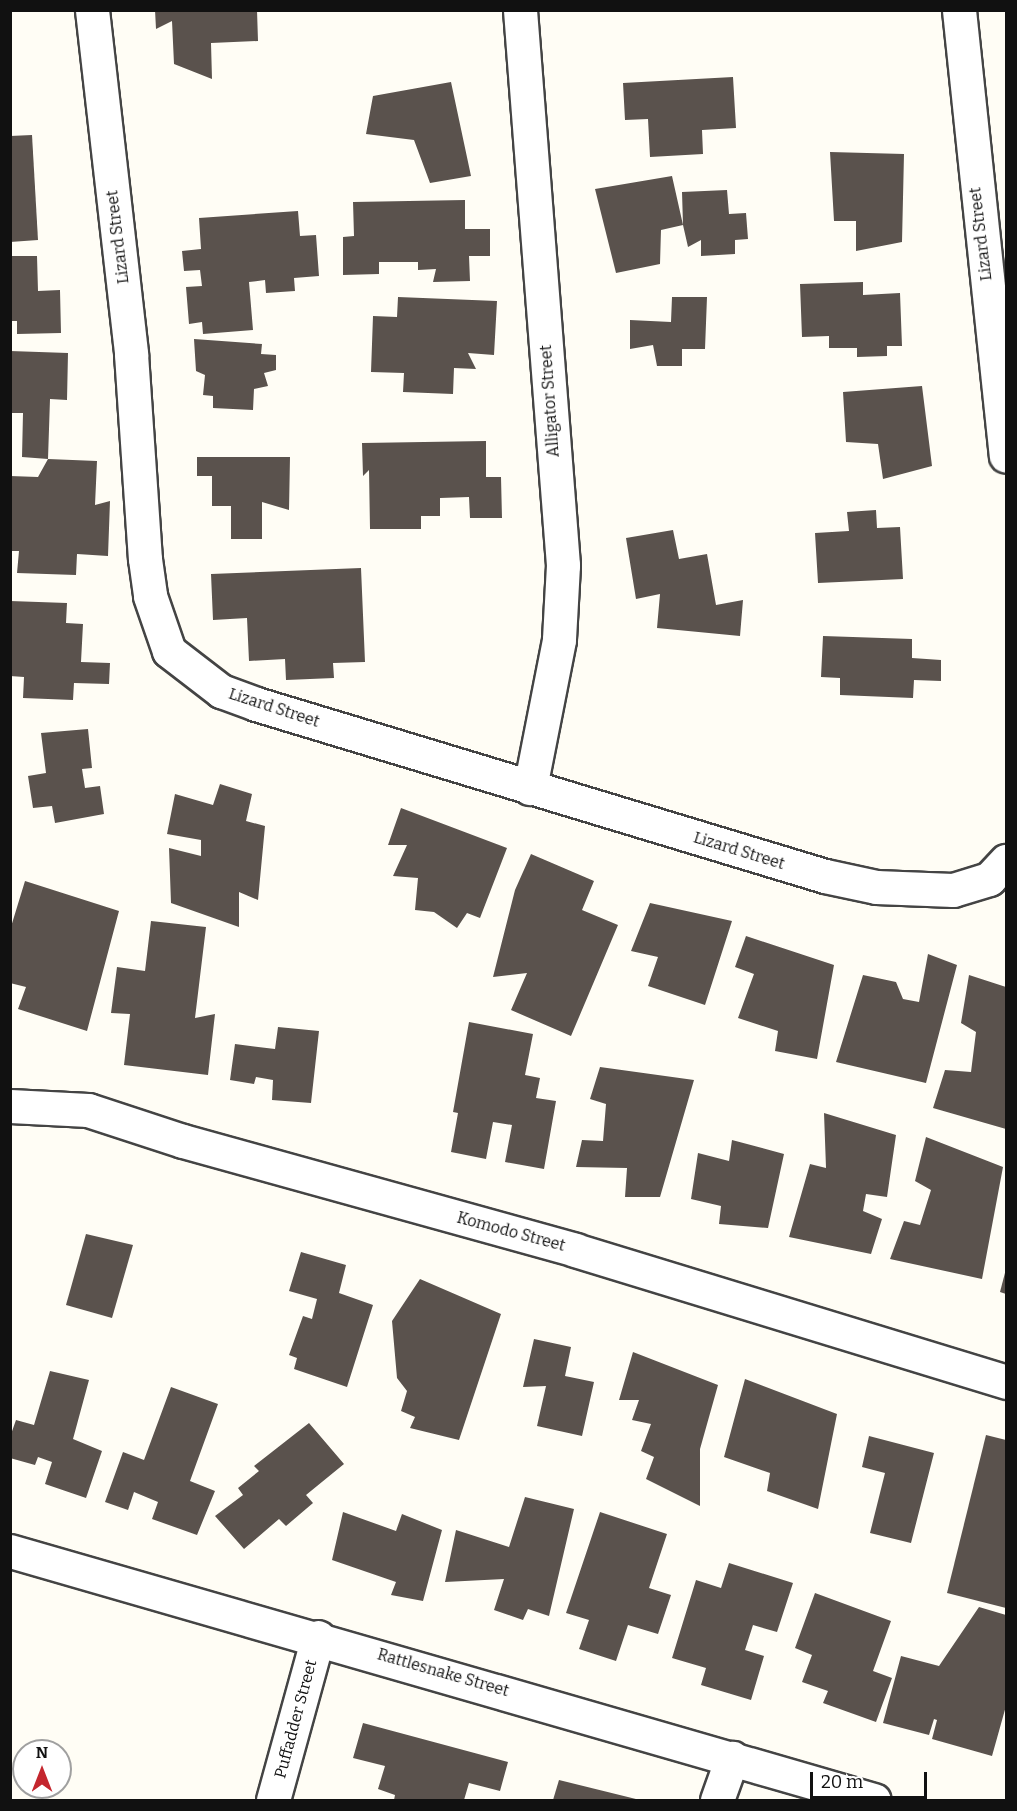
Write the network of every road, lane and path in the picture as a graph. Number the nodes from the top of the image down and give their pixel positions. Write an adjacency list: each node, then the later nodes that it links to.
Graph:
1 (92, 10): 5 (street, Lizard Street)
2 (520, 10): 5 (street, Alligator Street)
3 (959, 10): 4 (street, Lizard Street)
4 (1006, 456)
5 (530, 788): 6 (street, Lizard Street)
6 (1006, 861)
7 (10, 1106): 8 (street, Komodo Street)
8 (1006, 1382)
9 (10, 1551): 10 (street, Rattlesnake Street)
10 (318, 1637): 11 (street, Rattlesnake Street); 12 (street, Puffadder Street)
11 (732, 1758): 13 (street); 14 (street, Rattlesnake Street)
12 (273, 1800)
13 (717, 1800)
14 (874, 1800)

